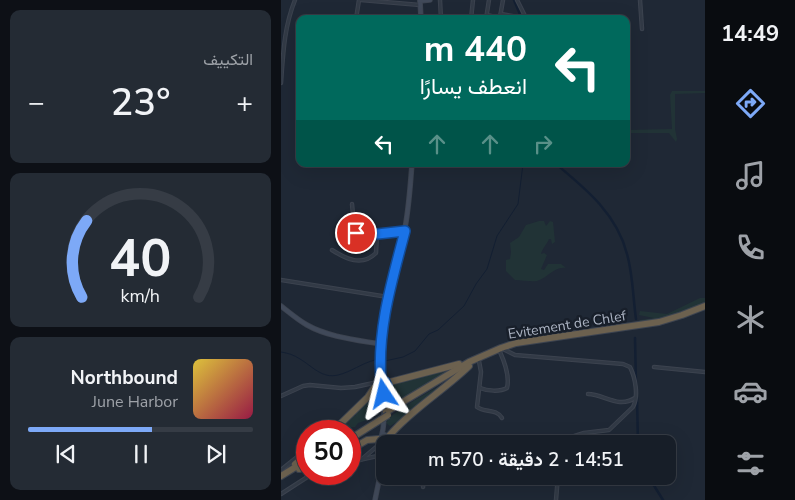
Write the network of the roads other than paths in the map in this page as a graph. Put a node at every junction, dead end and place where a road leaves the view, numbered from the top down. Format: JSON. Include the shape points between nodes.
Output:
{"nodes":[{"id":1,"x":295,"y":0,"type":"edge"},
{"id":2,"x":360,"y":0,"type":"edge"},
{"id":3,"x":431,"y":0,"type":"edge"},
{"id":4,"x":440,"y":0,"type":"edge"},
{"id":5,"x":473,"y":0,"type":"edge"},
{"id":6,"x":489,"y":0,"type":"edge"},
{"id":7,"x":503,"y":0,"type":"edge"},
{"id":8,"x":517,"y":0,"type":"edge"},
{"id":9,"x":640,"y":0,"type":"edge"},
{"id":10,"x":420,"y":2,"type":"edge"},
{"id":11,"x":356,"y":15,"type":"edge"},
{"id":12,"x":421,"y":15,"type":"edge"},
{"id":13,"x":441,"y":15,"type":"edge"},
{"id":14,"x":471,"y":15,"type":"edge"},
{"id":15,"x":486,"y":15,"type":"edge"},
{"id":16,"x":503,"y":15,"type":"edge"},
{"id":17,"x":524,"y":15,"type":"edge"},
{"id":18,"x":642,"y":29,"type":"dead end"},
{"id":19,"x":281,"y":83,"type":"edge"},
{"id":20,"x":412,"y":167,"type":"edge"},
{"id":21,"x":352,"y":204,"type":"dead end"},
{"id":22,"x":405,"y":231,"type":"junction"},
{"id":23,"x":377,"y":234,"type":"junction"},
{"id":24,"x":332,"y":250,"type":"dead end"},
{"id":25,"x":281,"y":280,"type":"edge"},
{"id":26,"x":388,"y":297,"type":"junction"},
{"id":27,"x":281,"y":306,"type":"edge"},
{"id":28,"x":705,"y":306,"type":"edge"},
{"id":29,"x":705,"y":310,"type":"edge"},
{"id":30,"x":380,"y":344,"type":"junction"},
{"id":31,"x":503,"y":351,"type":"junction"},
{"id":32,"x":478,"y":359,"type":"junction"},
{"id":33,"x":469,"y":366,"type":"junction"},
{"id":34,"x":654,"y":367,"type":"dead end"},
{"id":35,"x":705,"y":372,"type":"edge"},
{"id":36,"x":378,"y":386,"type":"junction"},
{"id":37,"x":479,"y":387,"type":"junction"},
{"id":38,"x":588,"y":394,"type":"dead end"},
{"id":39,"x":281,"y":396,"type":"edge"},
{"id":40,"x":635,"y":397,"type":"junction"},
{"id":41,"x":387,"y":414,"type":"junction"},
{"id":42,"x":502,"y":418,"type":"dead end"},
{"id":43,"x":340,"y":420,"type":"edge"},
{"id":44,"x":344,"y":420,"type":"edge"},
{"id":45,"x":381,"y":420,"type":"junction"},
{"id":46,"x":361,"y":429,"type":"edge"},
{"id":47,"x":361,"y":432,"type":"edge"},
{"id":48,"x":384,"y":435,"type":"edge"},
{"id":49,"x":390,"y":435,"type":"edge"},
{"id":50,"x":579,"y":435,"type":"edge"},
{"id":51,"x":376,"y":440,"type":"edge"},
{"id":52,"x":361,"y":444,"type":"edge"},
{"id":53,"x":376,"y":448,"type":"edge"},
{"id":54,"x":376,"y":459,"type":"edge"},
{"id":55,"x":296,"y":460,"type":"edge"},
{"id":56,"x":361,"y":460,"type":"joint"},
{"id":57,"x":296,"y":463,"type":"edge"},
{"id":58,"x":296,"y":466,"type":"edge"},
{"id":59,"x":296,"y":472,"type":"edge"},
{"id":60,"x":283,"y":473,"type":"edge"},
{"id":61,"x":281,"y":480,"type":"edge"},
{"id":62,"x":296,"y":484,"type":"edge"},
{"id":63,"x":378,"y":485,"type":"edge"},
{"id":64,"x":557,"y":485,"type":"edge"},
{"id":65,"x":281,"y":494,"type":"edge"},
{"id":66,"x":375,"y":500,"type":"edge"},
{"id":67,"x":556,"y":500,"type":"edge"}],
"edges":[{"from":1,"to":19,"type":"street","via":[[287,22]]},
{"from":2,"to":10,"type":"street"},
{"from":2,"to":11,"type":"street"},
{"from":3,"to":10,"type":"main road"},
{"from":4,"to":13,"type":"street"},
{"from":5,"to":14,"type":"street"},
{"from":6,"to":15,"type":"street"},
{"from":7,"to":16,"type":"street"},
{"from":8,"to":17,"type":"street"},
{"from":9,"to":18,"type":"street"},
{"from":10,"to":12,"type":"main road"},
{"from":20,"to":22,"type":"main road"},
{"from":21,"to":23,"type":"street","via":[[357,234]]},
{"from":22,"to":23,"type":"street"},
{"from":22,"to":26,"type":"main road"},
{"from":23,"to":24,"type":"street","via":[[376,253],[366,259],[353,260]]},
{"from":25,"to":26,"type":"street"},
{"from":26,"to":30,"type":"main road"},
{"from":27,"to":30,"type":"main road","via":[[316,330]]},
{"from":28,"to":32,"type":"highway","name":"Evitement de Chlef","via":[[659,322],[517,344]]},
{"from":29,"to":31,"type":"highway","name":"Evitement de Chlef","via":[[657,326]]},
{"from":30,"to":36,"type":"main road"},
{"from":31,"to":32,"type":"highway","name":"Evitement de Chlef"},
{"from":31,"to":37,"type":"street","via":[[507,388],[487,390]]},
{"from":31,"to":40,"type":"street","via":[[515,355],[627,364],[634,376]]},
{"from":32,"to":33,"type":"highway","name":"Evitement de Chlef"},
{"from":32,"to":36,"type":"highway"},
{"from":32,"to":37,"type":"street","via":[[481,372]]},
{"from":32,"to":41,"type":"highway","name":"Evitement de Chlef"},
{"from":33,"to":41,"type":"highway","name":"Evitement de Chlef"},
{"from":33,"to":49,"type":"highway"},
{"from":34,"to":35,"type":"street"},
{"from":36,"to":39,"type":"street","via":[[341,388],[310,385]]},
{"from":36,"to":43,"type":"street"},
{"from":36,"to":44,"type":"highway"},
{"from":36,"to":45,"type":"main road","via":[[383,400]]},
{"from":37,"to":42,"type":"street","via":[[477,408],[498,413]]},
{"from":38,"to":40,"type":"street","via":[[617,402],[630,401]]},
{"from":40,"to":50,"type":"street","via":[[633,407],[609,430]]},
{"from":41,"to":45,"type":"highway","bridge":true},
{"from":45,"to":46,"type":"highway"},
{"from":45,"to":47,"type":"highway"},
{"from":45,"to":48,"type":"main road"},
{"from":51,"to":52,"type":"highway"},
{"from":53,"to":56,"type":"street"},
{"from":54,"to":56,"type":"street"},
{"from":55,"to":60,"type":"street"},
{"from":57,"to":60,"type":"highway"},
{"from":58,"to":60,"type":"highway"},
{"from":59,"to":61,"type":"highway"},
{"from":62,"to":65,"type":"street"},
{"from":63,"to":66,"type":"main road"},
{"from":64,"to":67,"type":"street"}]}
